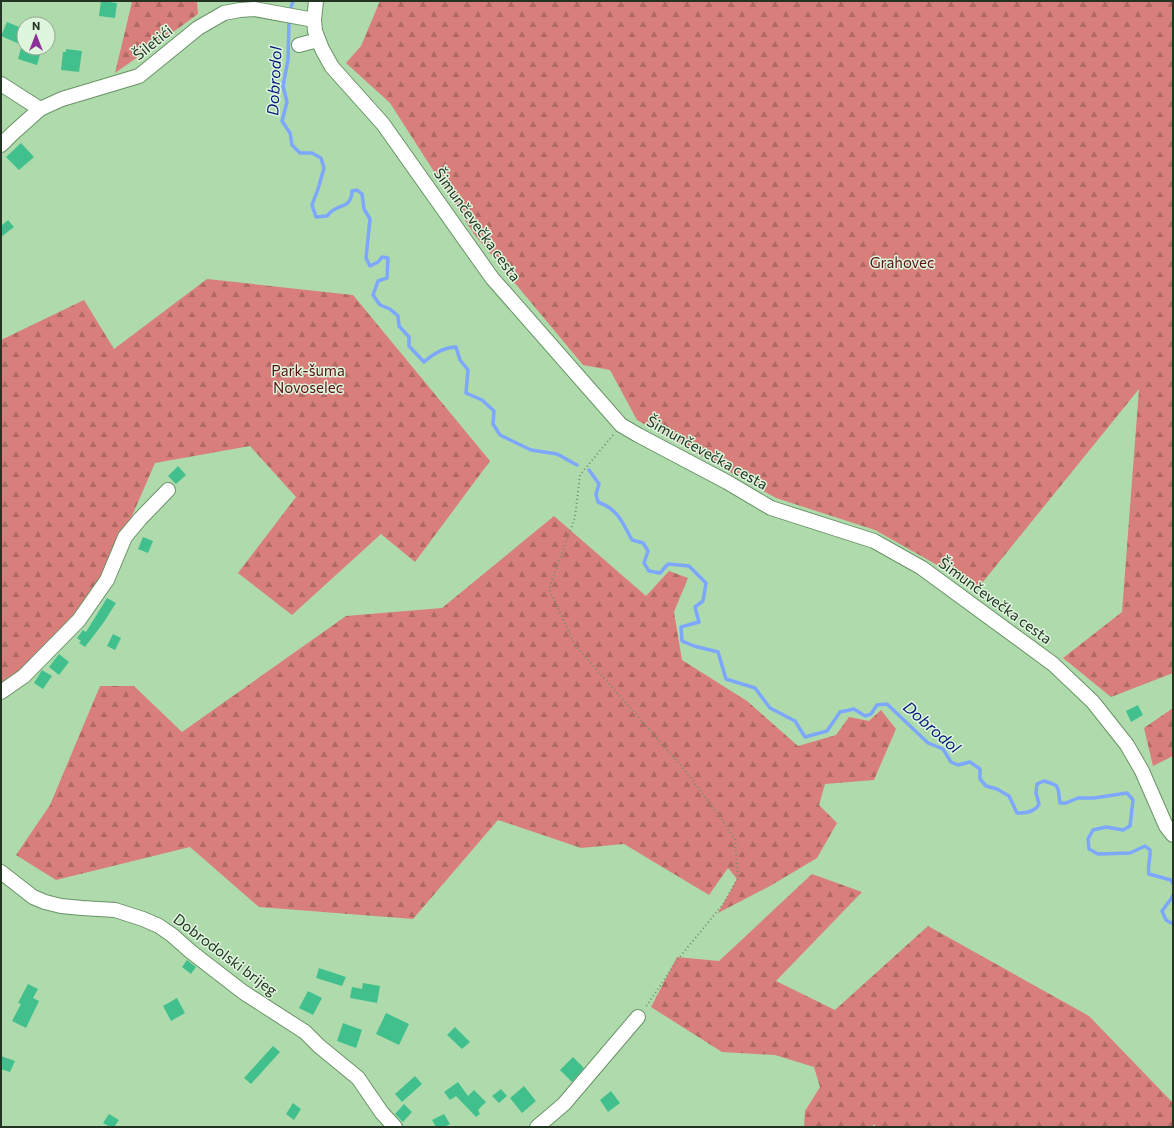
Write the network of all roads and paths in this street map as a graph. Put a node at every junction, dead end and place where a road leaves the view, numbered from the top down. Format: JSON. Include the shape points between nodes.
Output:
{"nodes":[{"id":1,"x":316,"y":1,"type":"edge"},
{"id":2,"x":314,"y":20,"type":"junction"},
{"id":3,"x":318,"y":40,"type":"junction"},
{"id":4,"x":299,"y":45,"type":"dead end"},
{"id":5,"x":1,"y":84,"type":"edge"},
{"id":6,"x":40,"y":109,"type":"junction"},
{"id":7,"x":1,"y":145,"type":"edge"},
{"id":8,"x":621,"y":425,"type":"junction"},
{"id":9,"x":168,"y":490,"type":"dead end"},
{"id":10,"x":1,"y":692,"type":"edge"},
{"id":11,"x":1173,"y":835,"type":"edge"},
{"id":12,"x":1,"y":872,"type":"edge"},
{"id":13,"x":638,"y":1017,"type":"joint"},
{"id":14,"x":395,"y":1127,"type":"edge"},
{"id":15,"x":537,"y":1127,"type":"edge"}],
"edges":[{"from":1,"to":2,"type":"street","name":"Šimunčevečka cesta"},
{"from":2,"to":3,"type":"street","name":"Šimunčevečka cesta"},
{"from":2,"to":6,"type":"street","name":"Šiletići","via":[[254,10],[224,13],[198,28],[139,76],[62,98]]},
{"from":3,"to":4,"type":"street"},
{"from":3,"to":8,"type":"street","name":"Šimunčevečka cesta","via":[[332,67],[383,124],[492,278]]},
{"from":5,"to":6,"type":"street"},
{"from":6,"to":7,"type":"street","name":"Šiletići"},
{"from":8,"to":11,"type":"street","name":"Šimunčevečka cesta","via":[[771,508],[874,541],[922,568],[1053,664],[1093,702],[1127,744],[1166,826]]},
{"from":8,"to":13,"type":"path","via":[[580,475],[576,517],[549,589],[575,644],[683,768],[736,840],[738,878],[724,903],[679,958]]},
{"from":9,"to":10,"type":"street","via":[[125,537],[107,580],[79,620],[24,676]]},
{"from":12,"to":14,"type":"street","name":"Dobrodolski brijeg","via":[[33,897],[45,902],[68,907],[115,910],[159,926],[243,992],[305,1032],[358,1078]]},
{"from":13,"to":15,"type":"street","via":[[564,1104]]}]}
